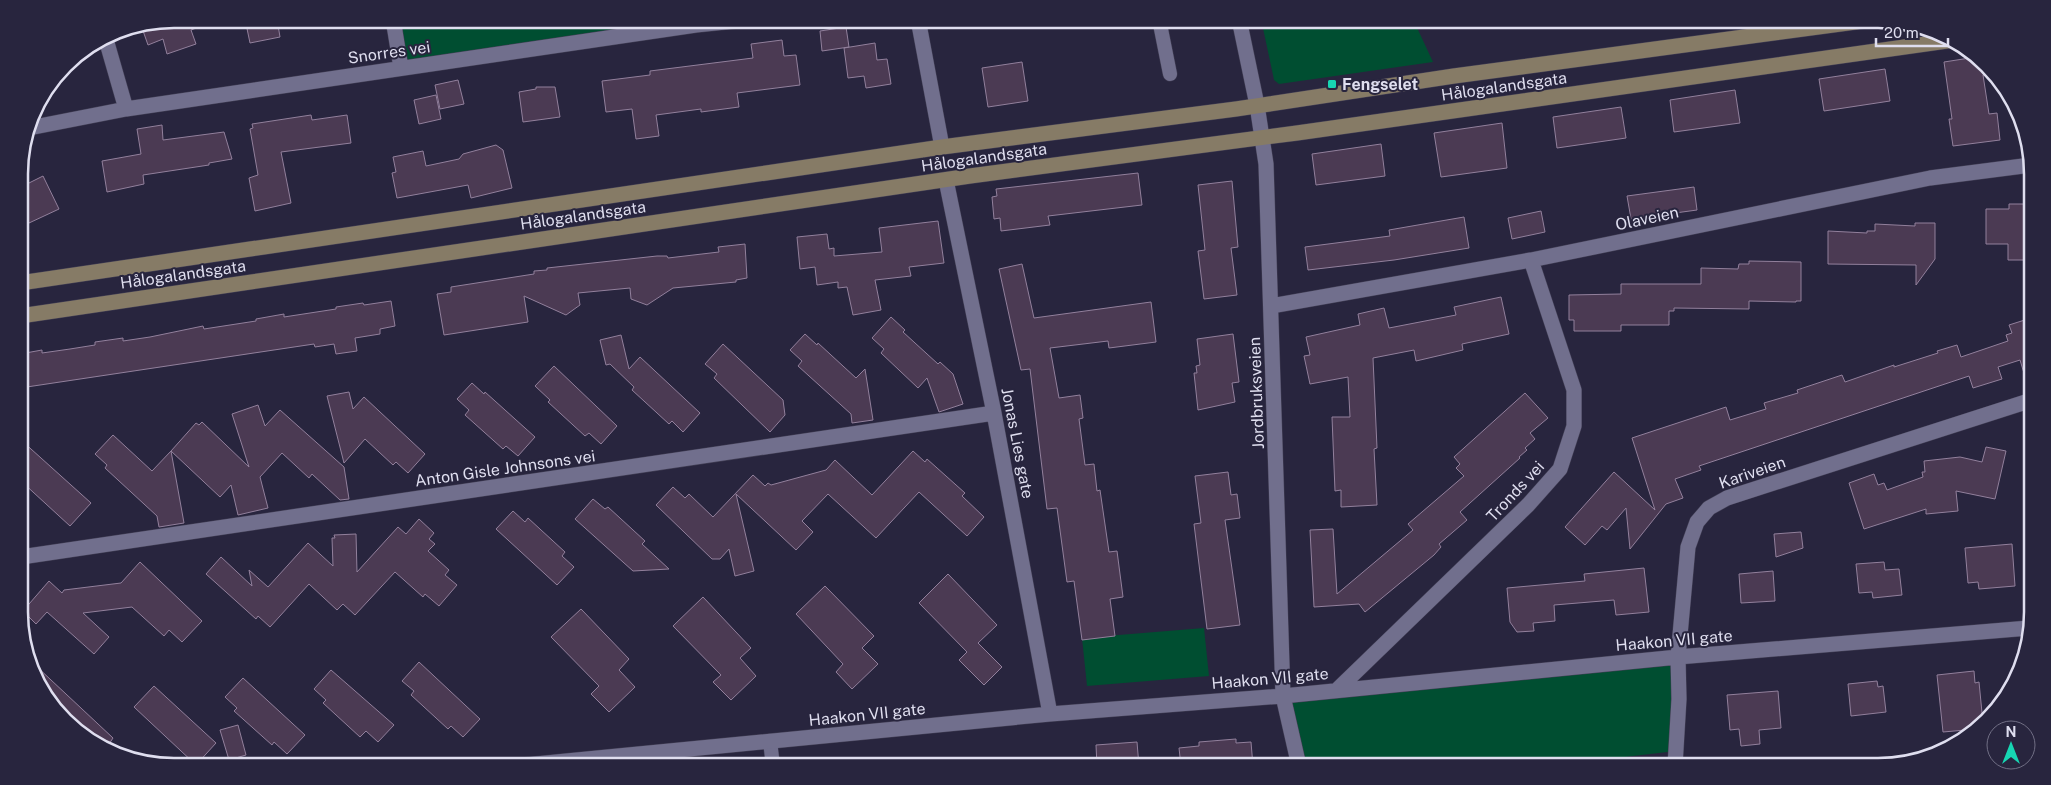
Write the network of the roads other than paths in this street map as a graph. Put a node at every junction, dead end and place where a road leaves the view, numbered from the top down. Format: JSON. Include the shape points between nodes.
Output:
{"nodes":[{"id":1,"x":394,"y":28,"type":"edge"},
{"id":2,"x":658,"y":28,"type":"edge"},
{"id":3,"x":920,"y":28,"type":"edge"},
{"id":4,"x":1161,"y":28,"type":"edge"},
{"id":5,"x":1241,"y":28,"type":"edge"},
{"id":6,"x":1811,"y":28,"type":"edge"},
{"id":7,"x":1940,"y":42,"type":"edge"},
{"id":8,"x":107,"y":44,"type":"edge"},
{"id":9,"x":401,"y":68,"type":"junction"},
{"id":10,"x":1170,"y":74,"type":"dead end"},
{"id":11,"x":1257,"y":105,"type":"junction"},
{"id":12,"x":126,"y":109,"type":"junction"},
{"id":13,"x":36,"y":127,"type":"edge"},
{"id":14,"x":1262,"y":138,"type":"junction"},
{"id":15,"x":942,"y":147,"type":"junction"},
{"id":16,"x":2023,"y":166,"type":"edge"},
{"id":17,"x":946,"y":180,"type":"junction"},
{"id":18,"x":1531,"y":260,"type":"junction"},
{"id":19,"x":28,"y":282,"type":"edge"},
{"id":20,"x":1271,"y":306,"type":"junction"},
{"id":21,"x":28,"y":315,"type":"edge"},
{"id":22,"x":2024,"y":403,"type":"edge"},
{"id":23,"x":994,"y":413,"type":"junction"},
{"id":24,"x":28,"y":556,"type":"edge"},
{"id":25,"x":2022,"y":629,"type":"edge"},
{"id":26,"x":1678,"y":657,"type":"junction"},
{"id":27,"x":1338,"y":689,"type":"junction"},
{"id":28,"x":1283,"y":696,"type":"junction"},
{"id":29,"x":1050,"y":714,"type":"junction"},
{"id":30,"x":770,"y":741,"type":"junction"},
{"id":31,"x":1297,"y":757,"type":"edge"},
{"id":32,"x":1676,"y":757,"type":"edge"},
{"id":33,"x":599,"y":758,"type":"edge"},
{"id":34,"x":771,"y":758,"type":"edge"}],
"edges":[{"from":1,"to":9,"type":"street"},
{"from":2,"to":9,"type":"street","name":"Snorres vei"},
{"from":3,"to":15,"type":"street"},
{"from":4,"to":10,"type":"lane"},
{"from":5,"to":11,"type":"street","name":"Jordbruksveien"},
{"from":6,"to":11,"type":"street","name":"Hålogalandsgata"},
{"from":7,"to":14,"type":"street","name":"Hålogalandsgata"},
{"from":8,"to":12,"type":"street"},
{"from":9,"to":12,"type":"street","name":"Snorres vei"},
{"from":11,"to":14,"type":"street","name":"Jordbruksveien"},
{"from":11,"to":15,"type":"street","name":"Hålogalandsgata"},
{"from":12,"to":13,"type":"street","name":"Snorres vei"},
{"from":14,"to":17,"type":"street","name":"Hålogalandsgata"},
{"from":14,"to":20,"type":"street","name":"Jordbruksveien","via":[[1266,164]]},
{"from":15,"to":19,"type":"street","name":"Hålogalandsgata"},
{"from":16,"to":18,"type":"street","name":"Olaveien","via":[[1930,178]]},
{"from":17,"to":21,"type":"street","name":"Hålogalandsgata"},
{"from":17,"to":23,"type":"street","name":"Jonas Lies gate"},
{"from":18,"to":20,"type":"street","name":"Olaveien"},
{"from":18,"to":27,"type":"street","name":"Tronds vei","via":[[1574,390],[1574,426],[1560,469],[1528,505]]},
{"from":20,"to":28,"type":"street","name":"Jordbruksveien"},
{"from":22,"to":26,"type":"street","name":"Kariveien","via":[[1727,498],[1709,508],[1697,522],[1688,547]]},
{"from":23,"to":24,"type":"street","name":"Anton Gisle Johnsons vei"},
{"from":23,"to":29,"type":"street","name":"Jonas Lies gate"},
{"from":25,"to":26,"type":"street","name":"Haakon VII gate"},
{"from":26,"to":27,"type":"street","name":"Haakon VII gate"},
{"from":26,"to":32,"type":"street","name":"Kariveien"},
{"from":27,"to":28,"type":"street","name":"Haakon VII gate"},
{"from":28,"to":29,"type":"street","name":"Haakon VII gate"},
{"from":28,"to":31,"type":"street","name":"Jordbruksveien"},
{"from":29,"to":30,"type":"street","name":"Haakon VII gate"},
{"from":30,"to":33,"type":"street","name":"Haakon VII gate"},
{"from":30,"to":34,"type":"lane"}]}
